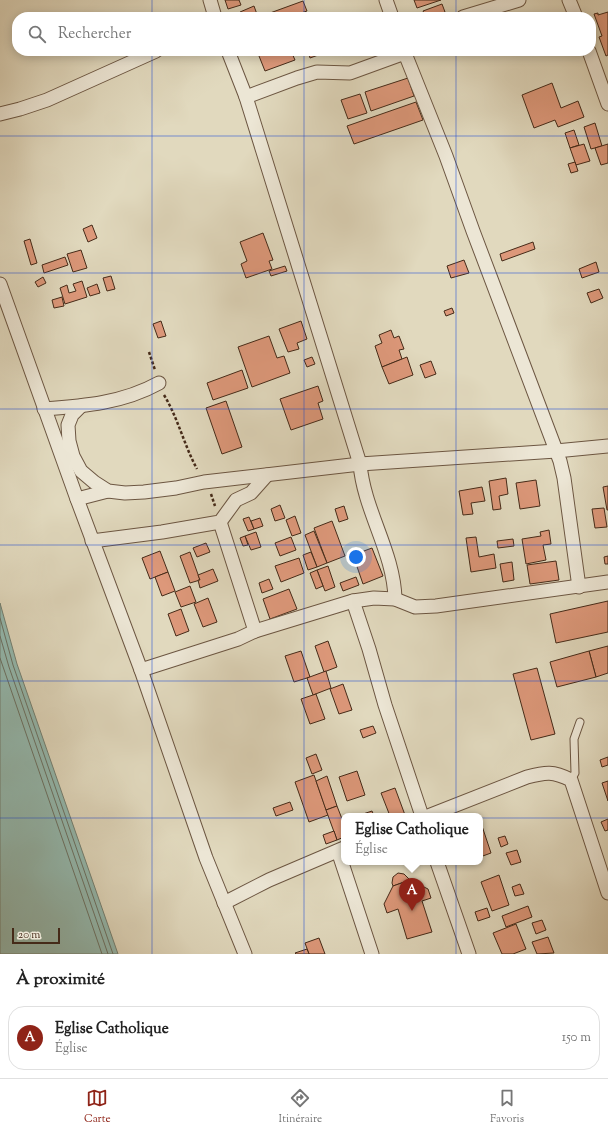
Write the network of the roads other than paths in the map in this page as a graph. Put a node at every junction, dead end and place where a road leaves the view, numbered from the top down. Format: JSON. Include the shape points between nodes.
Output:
{"nodes":[{"id":1,"x":210,"y":0,"type":"edge"},
{"id":2,"x":386,"y":0,"type":"edge"},
{"id":3,"x":519,"y":0,"type":"edge"},
{"id":4,"x":569,"y":0,"type":"edge"},
{"id":5,"x":214,"y":12,"type":"edge"},
{"id":6,"x":390,"y":12,"type":"edge"},
{"id":7,"x":479,"y":12,"type":"edge"},
{"id":8,"x":574,"y":12,"type":"edge"},
{"id":9,"x":145,"y":56,"type":"edge"},
{"id":10,"x":230,"y":56,"type":"edge"},
{"id":11,"x":395,"y":56,"type":"edge"},
{"id":12,"x":407,"y":56,"type":"edge"},
{"id":13,"x":591,"y":56,"type":"edge"},
{"id":14,"x":246,"y":97,"type":"junction"},
{"id":15,"x":608,"y":104,"type":"edge"},
{"id":16,"x":0,"y":114,"type":"edge"},
{"id":17,"x":0,"y":284,"type":"edge"},
{"id":18,"x":159,"y":383,"type":"road end"},
{"id":19,"x":81,"y":406,"type":"junction"},
{"id":20,"x":44,"y":410,"type":"junction"},
{"id":21,"x":608,"y":446,"type":"edge"},
{"id":22,"x":556,"y":451,"type":"junction"},
{"id":23,"x":360,"y":464,"type":"junction"},
{"id":24,"x":267,"y":475,"type":"junction"},
{"id":25,"x":108,"y":491,"type":"junction"},
{"id":26,"x":77,"y":499,"type":"junction"},
{"id":27,"x":220,"y":522,"type":"junction"},
{"id":28,"x":92,"y":541,"type":"junction"},
{"id":29,"x":608,"y":582,"type":"edge"},
{"id":30,"x":579,"y":587,"type":"junction"},
{"id":31,"x":395,"y":599,"type":"junction"},
{"id":32,"x":353,"y":601,"type":"junction"},
{"id":33,"x":255,"y":631,"type":"junction"},
{"id":34,"x":141,"y":670,"type":"junction"},
{"id":35,"x":580,"y":722,"type":"dead end"},
{"id":36,"x":571,"y":780,"type":"junction"},
{"id":37,"x":421,"y":813,"type":"edge"},
{"id":38,"x":436,"y":813,"type":"edge"},
{"id":39,"x":341,"y":849,"type":"edge"},
{"id":40,"x":346,"y":865,"type":"edge"},
{"id":41,"x":438,"y":865,"type":"edge"},
{"id":42,"x":608,"y":893,"type":"edge"},
{"id":43,"x":224,"y":902,"type":"junction"},
{"id":44,"x":245,"y":954,"type":"edge"},
{"id":45,"x":372,"y":954,"type":"edge"},
{"id":46,"x":470,"y":954,"type":"edge"}],
"edges":[{"from":1,"to":5,"type":"street"},
{"from":2,"to":6,"type":"street"},
{"from":3,"to":7,"type":"street"},
{"from":4,"to":8,"type":"street"},
{"from":9,"to":16,"type":"street","via":[[46,100]]},
{"from":10,"to":14,"type":"street"},
{"from":11,"to":14,"type":"street","via":[[350,73],[317,72]]},
{"from":12,"to":22,"type":"street"},
{"from":13,"to":15,"type":"street"},
{"from":14,"to":23,"type":"street"},
{"from":17,"to":20,"type":"street"},
{"from":18,"to":19,"type":"street","via":[[134,395]]},
{"from":19,"to":20,"type":"street"},
{"from":19,"to":25,"type":"street","via":[[72,415],[68,425],[72,456],[81,471]]},
{"from":20,"to":26,"type":"street"},
{"from":21,"to":22,"type":"street"},
{"from":22,"to":23,"type":"street"},
{"from":22,"to":30,"type":"street","via":[[564,478]]},
{"from":23,"to":24,"type":"street"},
{"from":23,"to":31,"type":"street","via":[[366,498],[391,568]]},
{"from":24,"to":25,"type":"street","via":[[144,492]]},
{"from":24,"to":27,"type":"street","via":[[251,493],[236,500]]},
{"from":25,"to":26,"type":"street"},
{"from":26,"to":28,"type":"street"},
{"from":27,"to":28,"type":"street","via":[[126,538]]},
{"from":27,"to":33,"type":"street"},
{"from":28,"to":34,"type":"street"},
{"from":29,"to":30,"type":"street"},
{"from":30,"to":31,"type":"street","via":[[436,606],[415,607]]},
{"from":31,"to":32,"type":"street"},
{"from":32,"to":33,"type":"street"},
{"from":32,"to":37,"type":"street"},
{"from":33,"to":34,"type":"street","via":[[238,639]]},
{"from":34,"to":43,"type":"street"},
{"from":35,"to":36,"type":"lane","via":[[574,739],[575,773]]},
{"from":36,"to":38,"type":"street","via":[[544,772]]},
{"from":36,"to":42,"type":"street"},
{"from":39,"to":43,"type":"street"},
{"from":40,"to":45,"type":"street"},
{"from":41,"to":46,"type":"street"},
{"from":43,"to":44,"type":"street"}]}
